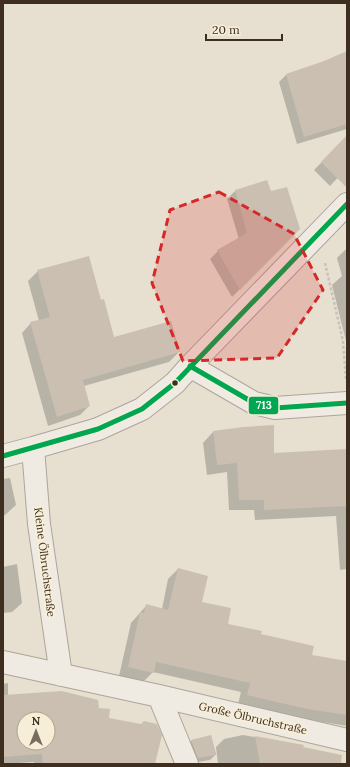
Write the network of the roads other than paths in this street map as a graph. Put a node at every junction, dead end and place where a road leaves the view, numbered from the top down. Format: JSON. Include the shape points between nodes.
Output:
{"nodes":[{"id":1,"x":347,"y":204,"type":"edge"},
{"id":2,"x":190,"y":366,"type":"junction"},
{"id":3,"x":346,"y":404,"type":"edge"},
{"id":4,"x":33,"y":448,"type":"junction"},
{"id":5,"x":3,"y":456,"type":"edge"},
{"id":6,"x":3,"y":662,"type":"edge"},
{"id":7,"x":61,"y":675,"type":"junction"},
{"id":8,"x":159,"y":696,"type":"junction"},
{"id":9,"x":347,"y":740,"type":"edge"},
{"id":10,"x":187,"y":764,"type":"edge"}],
"edges":[{"from":1,"to":2,"type":"street"},
{"from":2,"to":3,"type":"street","via":[[254,403],[276,408]]},
{"from":2,"to":4,"type":"street","via":[[175,384],[142,409],[98,429]]},
{"from":4,"to":5,"type":"street"},
{"from":4,"to":7,"type":"street","name":"Kleine Ölbruchstraße","via":[[39,524]]},
{"from":6,"to":7,"type":"street","name":"Große Ölbruchstraße"},
{"from":7,"to":8,"type":"street","name":"Große Ölbruchstraße"},
{"from":8,"to":9,"type":"street","name":"Große Ölbruchstraße"},
{"from":8,"to":10,"type":"street"}]}
